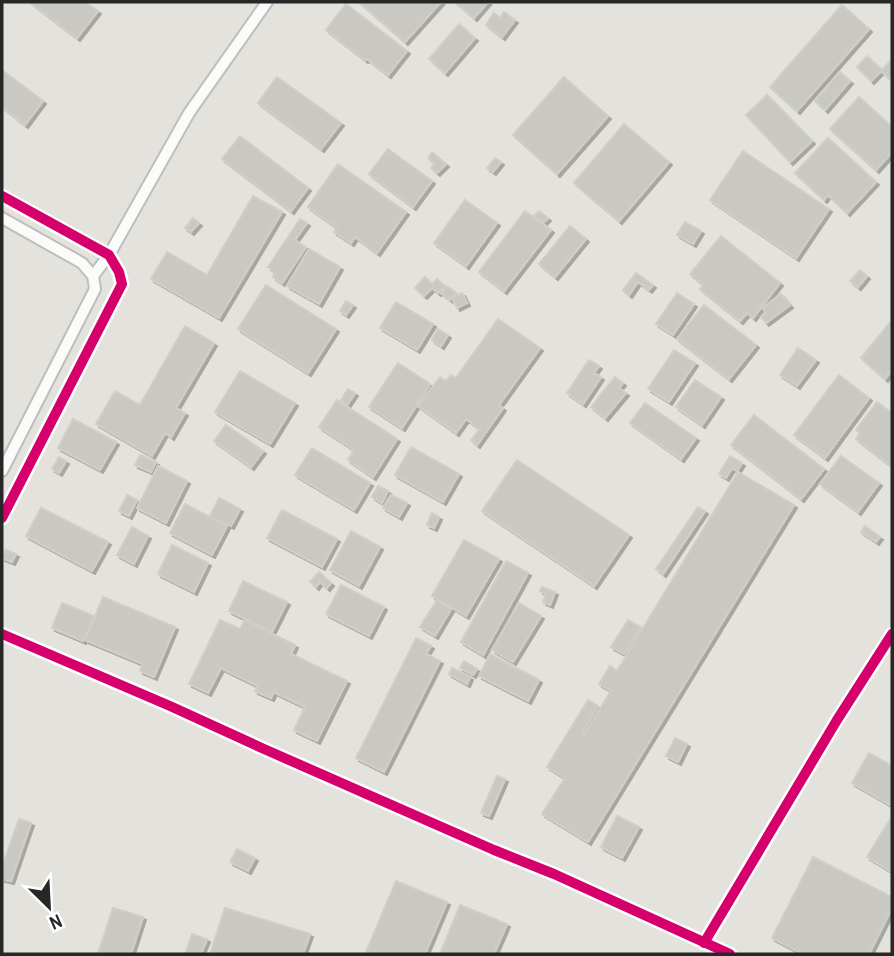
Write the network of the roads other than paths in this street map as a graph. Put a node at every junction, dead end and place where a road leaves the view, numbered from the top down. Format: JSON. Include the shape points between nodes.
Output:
{"nodes":[{"id":1,"x":267,"y":2,"type":"edge"},
{"id":2,"x":2,"y":196,"type":"edge"},
{"id":3,"x":2,"y":218,"type":"edge"},
{"id":4,"x":109,"y":255,"type":"junction"},
{"id":5,"x":93,"y":276,"type":"junction"},
{"id":6,"x":64,"y":348,"type":"junction"},
{"id":7,"x":84,"y":358,"type":"junction"},
{"id":8,"x":2,"y":471,"type":"edge"},
{"id":9,"x":2,"y":518,"type":"edge"},
{"id":10,"x":2,"y":634,"type":"edge"},
{"id":11,"x":892,"y":634,"type":"edge"},
{"id":12,"x":704,"y":943,"type":"junction"},
{"id":13,"x":730,"y":954,"type":"edge"}],
"edges":[{"from":1,"to":4,"type":"street","via":[[189,113]]},
{"from":2,"to":4,"type":"street"},
{"from":3,"to":5,"type":"street","via":[[82,263]]},
{"from":4,"to":5,"type":"street"},
{"from":4,"to":7,"type":"street","via":[[121,284]]},
{"from":5,"to":6,"type":"street","via":[[95,289]]},
{"from":6,"to":7,"type":"street"},
{"from":6,"to":8,"type":"street"},
{"from":7,"to":9,"type":"street"},
{"from":10,"to":12,"type":"street"},
{"from":11,"to":12,"type":"street"},
{"from":12,"to":13,"type":"street"}]}
